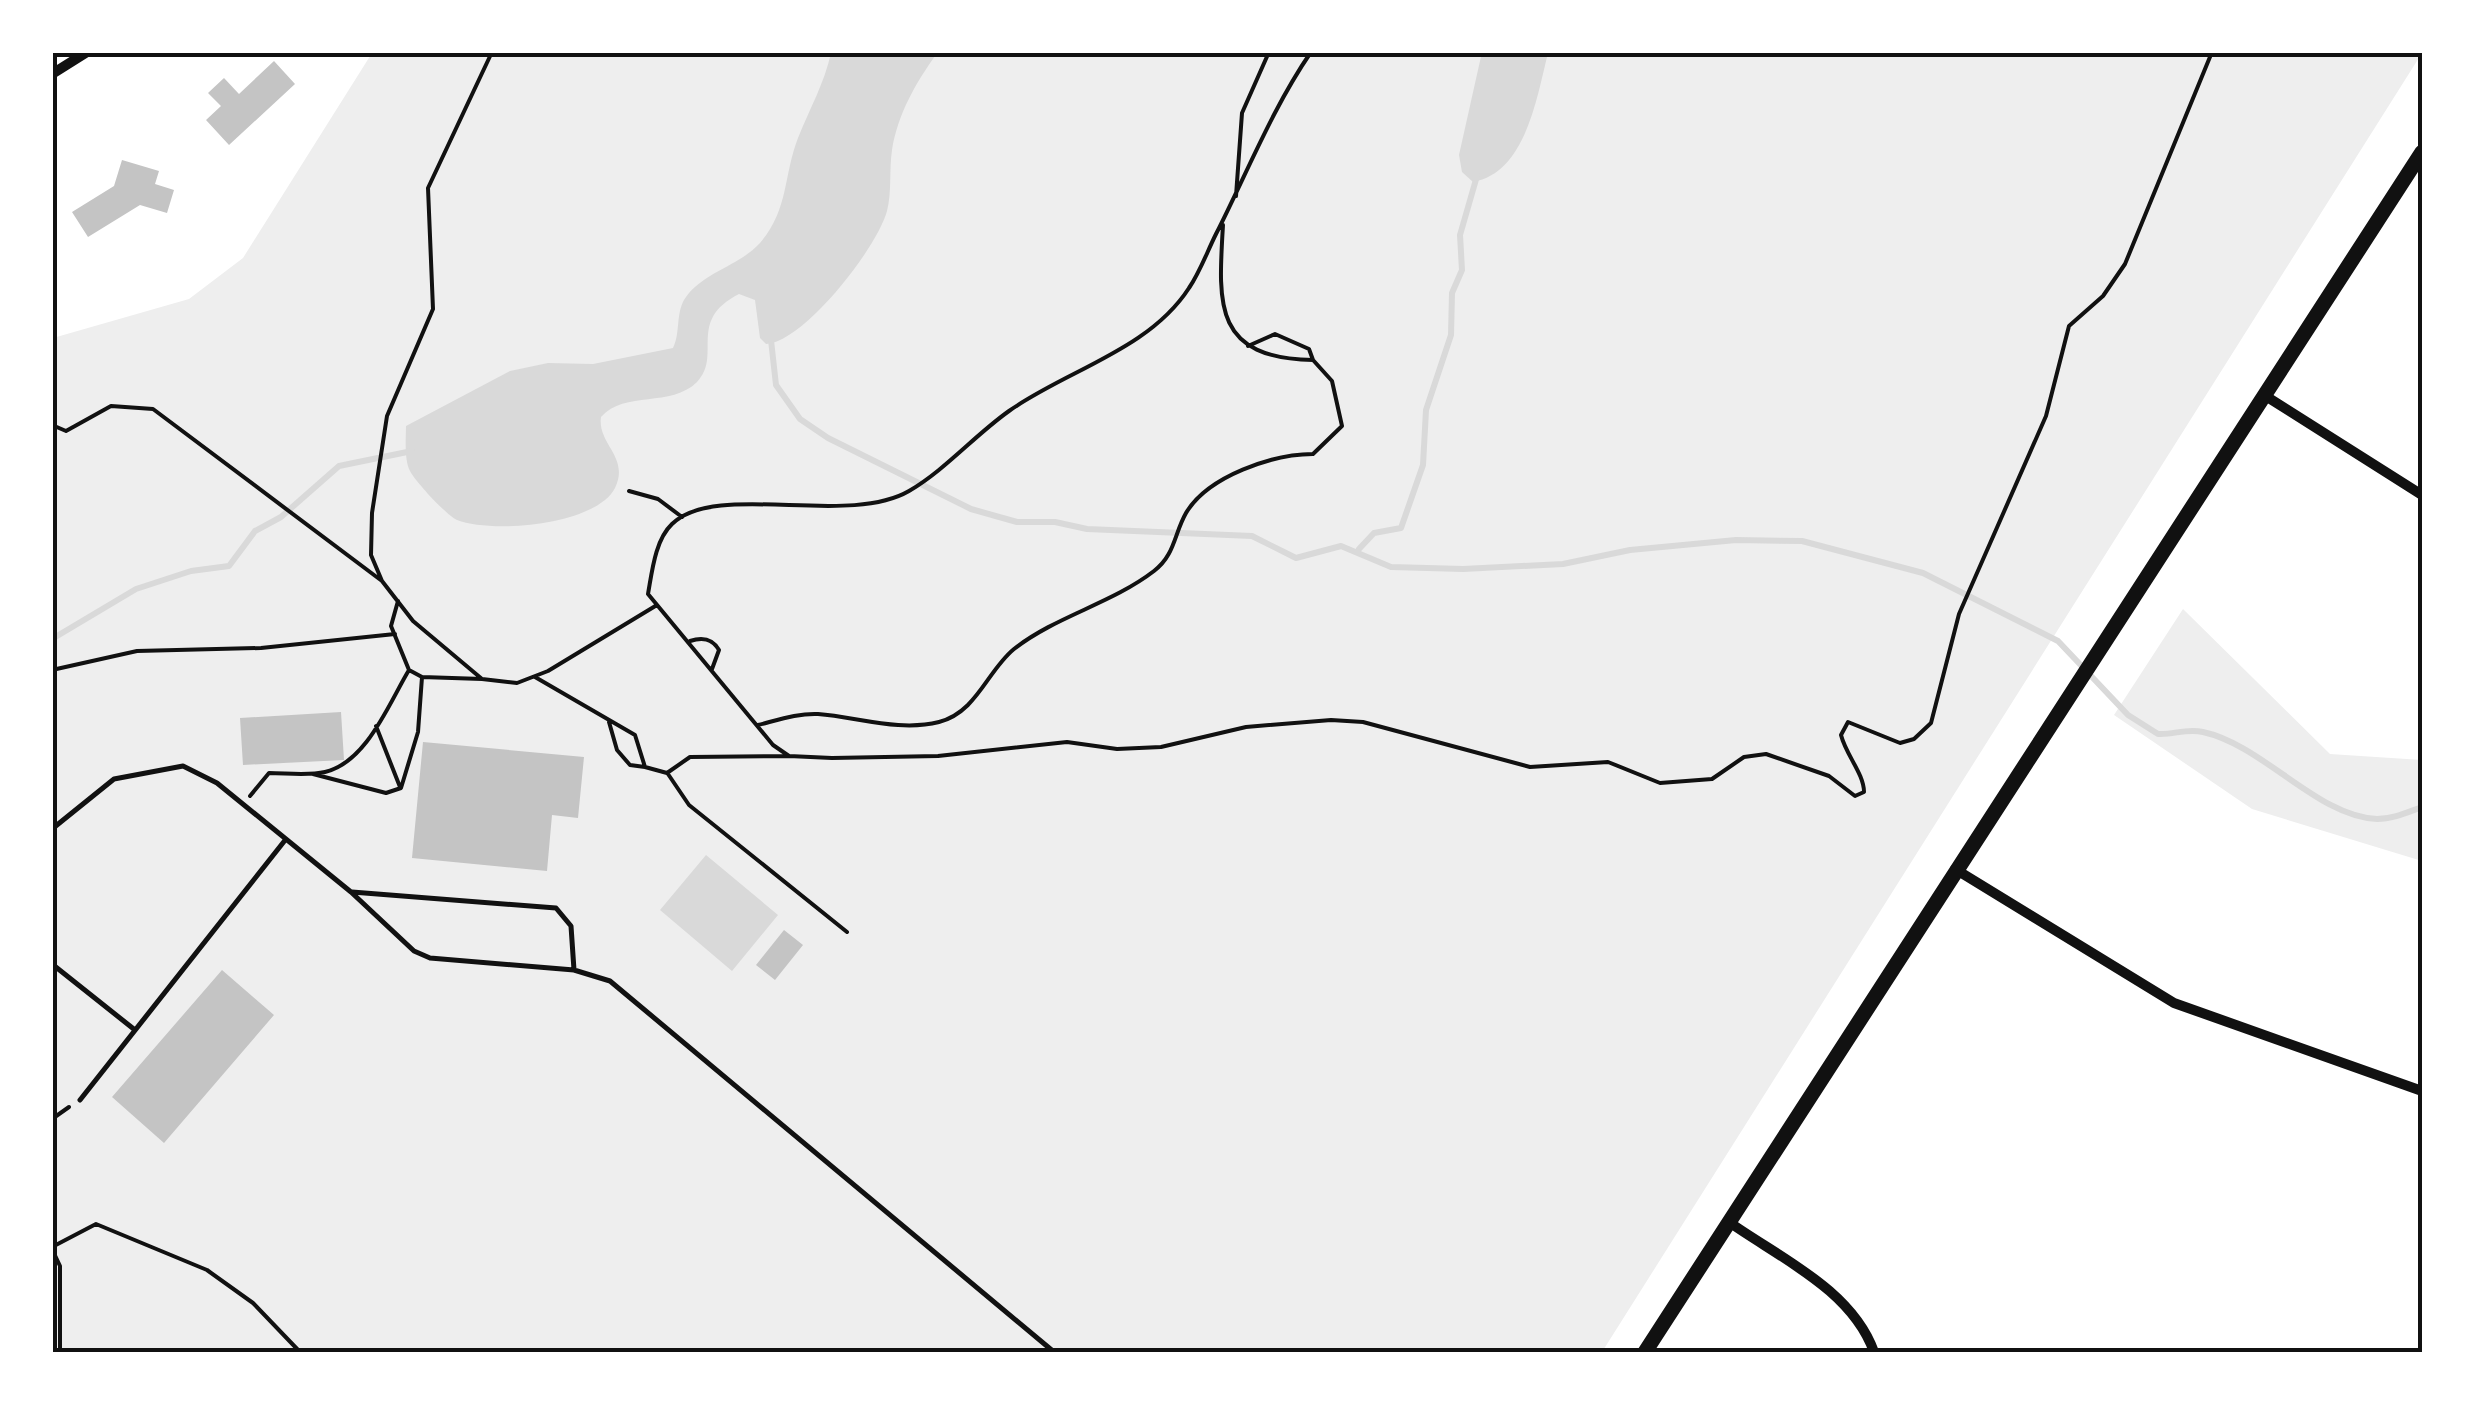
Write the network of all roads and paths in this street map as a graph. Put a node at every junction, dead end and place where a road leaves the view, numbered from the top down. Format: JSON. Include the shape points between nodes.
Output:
{"nodes":[{"id":1,"x":86,"y":52,"type":"edge"},
{"id":2,"x":492,"y":52,"type":"edge"},
{"id":3,"x":1269,"y":52,"type":"edge"},
{"id":4,"x":1311,"y":52,"type":"edge"},
{"id":5,"x":2212,"y":52,"type":"edge"},
{"id":6,"x":52,"y":74,"type":"edge"},
{"id":7,"x":2422,"y":152,"type":"edge"},
{"id":8,"x":1236,"y":198,"type":"junction"},
{"id":9,"x":1224,"y":220,"type":"junction"},
{"id":10,"x":1248,"y":346,"type":"junction"},
{"id":11,"x":1313,"y":360,"type":"junction"},
{"id":12,"x":2264,"y":395,"type":"junction"},
{"id":13,"x":52,"y":424,"type":"edge"},
{"id":14,"x":629,"y":492,"type":"dead end"},
{"id":15,"x":2422,"y":495,"type":"edge"},
{"id":16,"x":682,"y":517,"type":"junction"},
{"id":17,"x":382,"y":581,"type":"junction"},
{"id":18,"x":398,"y":601,"type":"junction"},
{"id":19,"x":657,"y":606,"type":"junction"},
{"id":20,"x":395,"y":634,"type":"junction"},
{"id":21,"x":688,"y":642,"type":"junction"},
{"id":22,"x":712,"y":669,"type":"junction"},
{"id":23,"x":52,"y":670,"type":"edge"},
{"id":24,"x":409,"y":670,"type":"junction"},
{"id":25,"x":534,"y":676,"type":"junction"},
{"id":26,"x":422,"y":677,"type":"junction"},
{"id":27,"x":482,"y":679,"type":"junction"},
{"id":28,"x":609,"y":722,"type":"junction"},
{"id":29,"x":758,"y":725,"type":"junction"},
{"id":30,"x":376,"y":726,"type":"junction"},
{"id":31,"x":790,"y":756,"type":"junction"},
{"id":32,"x":646,"y":767,"type":"junction"},
{"id":33,"x":308,"y":772,"type":"junction"},
{"id":34,"x":668,"y":773,"type":"junction"},
{"id":35,"x":401,"y":788,"type":"junction"},
{"id":36,"x":243,"y":804,"type":"junction"},
{"id":37,"x":52,"y":830,"type":"edge"},
{"id":38,"x":286,"y":838,"type":"junction"},
{"id":39,"x":1955,"y":869,"type":"junction"},
{"id":40,"x":351,"y":892,"type":"junction"},
{"id":41,"x":846,"y":932,"type":"dead end"},
{"id":42,"x":52,"y":964,"type":"edge"},
{"id":43,"x":574,"y":970,"type":"junction"},
{"id":44,"x":135,"y":1030,"type":"junction"},
{"id":45,"x":2422,"y":1090,"type":"edge"},
{"id":46,"x":80,"y":1100,"type":"joint"},
{"id":47,"x":52,"y":1119,"type":"edge"},
{"id":48,"x":1729,"y":1222,"type":"junction"},
{"id":49,"x":52,"y":1248,"type":"edge"},
{"id":50,"x":60,"y":1352,"type":"edge"},
{"id":51,"x":300,"y":1352,"type":"edge"},
{"id":52,"x":1054,"y":1352,"type":"edge"},
{"id":53,"x":1645,"y":1352,"type":"edge"},
{"id":54,"x":1874,"y":1352,"type":"edge"}],
"edges":[{"from":1,"to":6,"type":"street"},
{"from":2,"to":17,"type":"path","via":[[428,188],[433,308],[387,416],[372,513],[371,555]]},
{"from":3,"to":8,"type":"path","via":[[1242,112]]},
{"from":4,"to":8,"type":"path"},
{"from":5,"to":31,"type":"path","via":[[2125,264],[2103,296],[2069,326],[2046,416],[1959,614],[1931,723],[1900,743],[1848,722],[1841,736],[1864,792],[1855,796],[1828,776],[1766,754],[1744,757],[1712,780],[1660,784],[1608,762],[1530,767],[1363,722],[1331,720],[1246,727],[1161,747],[1068,742],[938,756]]},
{"from":7,"to":12,"type":"main road"},
{"from":8,"to":9,"type":"path"},
{"from":9,"to":10,"type":"path","via":[[1219,291],[1227,324]]},
{"from":9,"to":16,"type":"path","via":[[1167,318],[1009,411],[910,491],[842,508],[713,508]]},
{"from":10,"to":11,"type":"path","via":[[1284,360]]},
{"from":10,"to":11,"type":"path","via":[[1275,334],[1310,349]]},
{"from":11,"to":29,"type":"path","via":[[1332,380],[1342,426],[1313,454],[1287,454],[1205,492],[1186,513],[1176,546],[1158,569],[1014,650],[980,695],[943,721],[911,726],[816,714]]},
{"from":12,"to":15,"type":"street"},
{"from":12,"to":39,"type":"main road"},
{"from":13,"to":17,"type":"path","via":[[66,431],[111,406],[153,409]]},
{"from":14,"to":16,"type":"path","via":[[658,498]]},
{"from":16,"to":19,"type":"path","via":[[656,554],[648,594]]},
{"from":17,"to":18,"type":"path"},
{"from":18,"to":20,"type":"path"},
{"from":18,"to":27,"type":"path"},
{"from":19,"to":21,"type":"path"},
{"from":19,"to":25,"type":"path"},
{"from":20,"to":23,"type":"path","via":[[261,648],[137,651]]},
{"from":20,"to":24,"type":"path"},
{"from":21,"to":22,"type":"path"},
{"from":21,"to":22,"type":"path","via":[[716,644]]},
{"from":22,"to":29,"type":"path"},
{"from":24,"to":26,"type":"path"},
{"from":24,"to":30,"type":"path"},
{"from":25,"to":27,"type":"path","via":[[517,683]]},
{"from":25,"to":28,"type":"path"},
{"from":26,"to":27,"type":"path"},
{"from":26,"to":35,"type":"path","via":[[418,732]]},
{"from":28,"to":32,"type":"path","via":[[636,735]]},
{"from":28,"to":32,"type":"path","via":[[630,765]]},
{"from":29,"to":31,"type":"path"},
{"from":30,"to":33,"type":"path","via":[[352,758],[326,772]]},
{"from":30,"to":35,"type":"path"},
{"from":31,"to":34,"type":"path","via":[[690,757]]},
{"from":32,"to":34,"type":"path"},
{"from":33,"to":35,"type":"path","via":[[386,793]]},
{"from":33,"to":36,"type":"path","via":[[269,773]]},
{"from":34,"to":41,"type":"path","via":[[689,806]]},
{"from":36,"to":37,"type":"lane","via":[[218,782],[183,766],[114,779]]},
{"from":36,"to":38,"type":"lane"},
{"from":38,"to":40,"type":"lane"},
{"from":38,"to":44,"type":"lane"},
{"from":39,"to":45,"type":"street","via":[[2174,1003]]},
{"from":39,"to":48,"type":"main road"},
{"from":40,"to":43,"type":"lane","via":[[430,958]]},
{"from":40,"to":43,"type":"lane","via":[[556,908],[571,926]]},
{"from":42,"to":44,"type":"lane"},
{"from":43,"to":52,"type":"lane","via":[[610,982]]},
{"from":44,"to":46,"type":"lane"},
{"from":46,"to":47,"type":"path"},
{"from":48,"to":53,"type":"main road"},
{"from":48,"to":54,"type":"street","via":[[1830,1292],[1852,1312]]},
{"from":49,"to":50,"type":"path","via":[[60,1266]]},
{"from":49,"to":51,"type":"path","via":[[96,1224],[207,1270],[253,1303]]}]}
